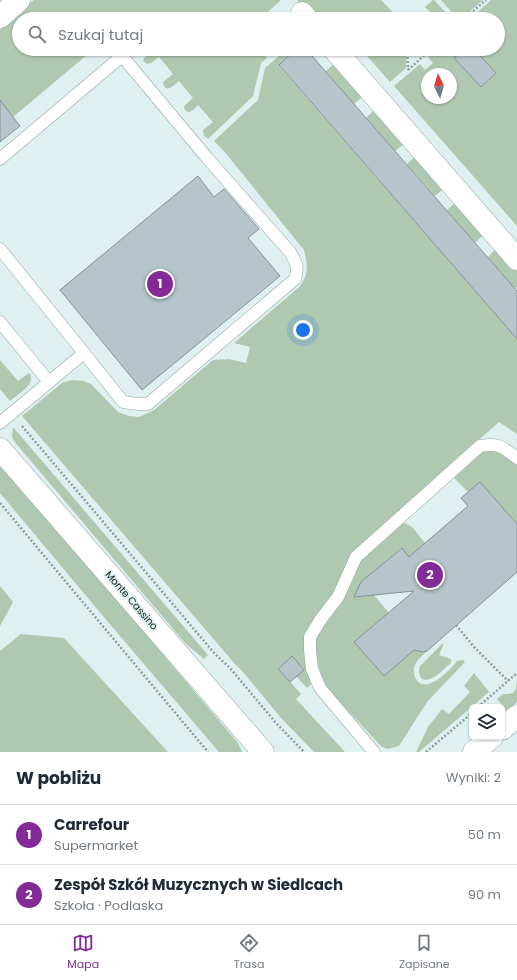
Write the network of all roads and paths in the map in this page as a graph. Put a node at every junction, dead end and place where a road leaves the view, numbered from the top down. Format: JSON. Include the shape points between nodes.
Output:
{"nodes":[{"id":1,"x":19,"y":0,"type":"edge"},
{"id":2,"x":486,"y":0,"type":"edge"},
{"id":3,"x":472,"y":12,"type":"edge"},
{"id":4,"x":0,"y":16,"type":"edge"},
{"id":5,"x":340,"y":56,"type":"edge"},
{"id":6,"x":408,"y":56,"type":"edge"},
{"id":7,"x":423,"y":56,"type":"edge"},
{"id":8,"x":0,"y":159,"type":"edge"},
{"id":9,"x":0,"y":249,"type":"edge"},
{"id":10,"x":517,"y":259,"type":"edge"},
{"id":11,"x":0,"y":322,"type":"edge"},
{"id":12,"x":84,"y":353,"type":"junction"},
{"id":13,"x":49,"y":382,"type":"junction"},
{"id":14,"x":11,"y":413,"type":"junction"},
{"id":15,"x":0,"y":423,"type":"edge"},
{"id":16,"x":0,"y":449,"type":"edge"},
{"id":17,"x":517,"y":458,"type":"edge"},
{"id":18,"x":0,"y":503,"type":"edge"},
{"id":19,"x":456,"y":625,"type":"dead end"},
{"id":20,"x":517,"y":673,"type":"edge"},
{"id":21,"x":508,"y":681,"type":"junction"},
{"id":22,"x":481,"y":704,"type":"edge"},
{"id":23,"x":469,"y":716,"type":"edge"},
{"id":24,"x":517,"y":716,"type":"edge"},
{"id":25,"x":505,"y":726,"type":"edge"},
{"id":26,"x":488,"y":740,"type":"edge"},
{"id":27,"x":208,"y":752,"type":"edge"},
{"id":28,"x":263,"y":752,"type":"edge"},
{"id":29,"x":304,"y":752,"type":"edge"},
{"id":30,"x":374,"y":752,"type":"edge"},
{"id":31,"x":426,"y":752,"type":"edge"},
{"id":32,"x":474,"y":752,"type":"edge"}],
"edges":[{"from":1,"to":4,"type":"main road"},
{"from":2,"to":3,"type":"path"},
{"from":5,"to":10,"type":"main road"},
{"from":6,"to":7,"type":"path","via":[[408,70]]},
{"from":8,"to":12,"type":"lane","via":[[122,56],[295,261],[295,279],[148,404],[123,402]]},
{"from":9,"to":12,"type":"lane"},
{"from":11,"to":13,"type":"lane"},
{"from":12,"to":13,"type":"lane"},
{"from":13,"to":14,"type":"lane"},
{"from":14,"to":15,"type":"lane"},
{"from":14,"to":29,"type":"path","via":[[215,654]]},
{"from":16,"to":28,"type":"main road","name":"Monte Cassino"},
{"from":17,"to":30,"type":"lane","via":[[492,444],[480,446],[356,557],[338,597],[310,637],[312,669],[320,688]]},
{"from":18,"to":27,"type":"path"},
{"from":19,"to":21,"type":"path"},
{"from":20,"to":21,"type":"path"},
{"from":21,"to":22,"type":"path"},
{"from":23,"to":31,"type":"path"},
{"from":24,"to":25,"type":"main road"},
{"from":26,"to":32,"type":"main road"}]}
